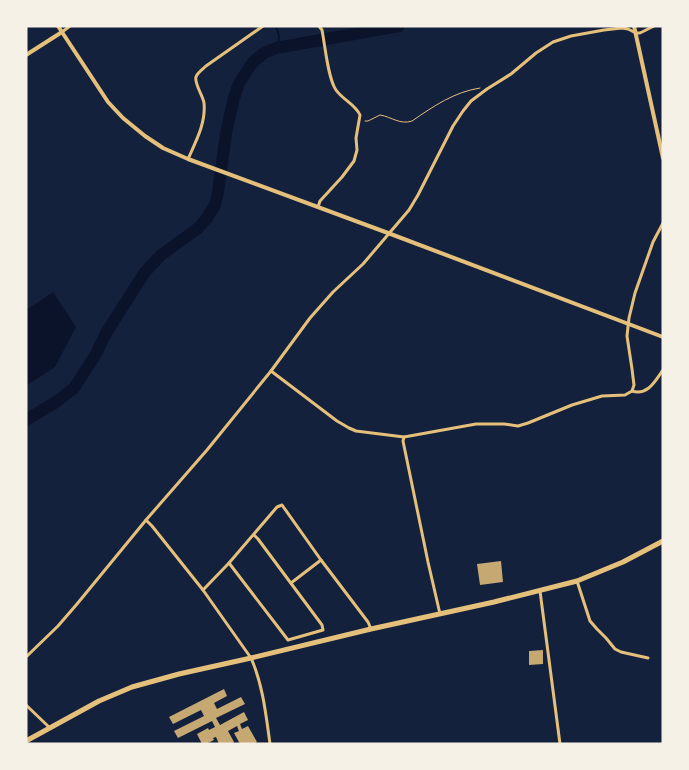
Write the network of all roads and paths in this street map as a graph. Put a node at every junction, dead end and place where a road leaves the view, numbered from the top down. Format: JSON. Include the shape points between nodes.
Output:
{"nodes":[{"id":1,"x":58,"y":26,"type":"edge"},
{"id":2,"x":70,"y":26,"type":"edge"},
{"id":3,"x":263,"y":26,"type":"edge"},
{"id":4,"x":319,"y":26,"type":"edge"},
{"id":5,"x":634,"y":26,"type":"edge"},
{"id":6,"x":654,"y":26,"type":"edge"},
{"id":7,"x":62,"y":32,"type":"junction"},
{"id":8,"x":636,"y":33,"type":"junction"},
{"id":9,"x":26,"y":55,"type":"edge"},
{"id":10,"x":487,"y":89,"type":"junction"},
{"id":11,"x":360,"y":120,"type":"junction"},
{"id":12,"x":663,"y":158,"type":"edge"},
{"id":13,"x":188,"y":159,"type":"junction"},
{"id":14,"x":318,"y":207,"type":"junction"},
{"id":15,"x":663,"y":223,"type":"edge"},
{"id":16,"x":388,"y":233,"type":"junction"},
{"id":17,"x":628,"y":324,"type":"junction"},
{"id":18,"x":663,"y":337,"type":"edge"},
{"id":19,"x":271,"y":370,"type":"junction"},
{"id":20,"x":663,"y":370,"type":"edge"},
{"id":21,"x":632,"y":391,"type":"junction"},
{"id":22,"x":404,"y":437,"type":"junction"},
{"id":23,"x":146,"y":520,"type":"junction"},
{"id":24,"x":254,"y":535,"type":"junction"},
{"id":25,"x":663,"y":542,"type":"edge"},
{"id":26,"x":321,"y":560,"type":"junction"},
{"id":27,"x":229,"y":563,"type":"junction"},
{"id":28,"x":577,"y":581,"type":"junction"},
{"id":29,"x":290,"y":583,"type":"junction"},
{"id":30,"x":203,"y":590,"type":"junction"},
{"id":31,"x":540,"y":591,"type":"junction"},
{"id":32,"x":440,"y":614,"type":"junction"},
{"id":33,"x":371,"y":629,"type":"junction"},
{"id":34,"x":26,"y":657,"type":"edge"},
{"id":35,"x":251,"y":658,"type":"junction"},
{"id":36,"x":648,"y":658,"type":"dead end"},
{"id":37,"x":26,"y":704,"type":"edge"},
{"id":38,"x":51,"y":728,"type":"junction"},
{"id":39,"x":26,"y":741,"type":"edge"},
{"id":40,"x":270,"y":744,"type":"edge"},
{"id":41,"x":560,"y":744,"type":"edge"}],
"edges":[{"from":1,"to":7,"type":"street"},
{"from":2,"to":7,"type":"street"},
{"from":3,"to":13,"type":"street","via":[[206,66],[195,78],[204,101],[204,113],[203,124]]},
{"from":4,"to":11,"type":"street","via":[[324,36],[332,82],[336,91],[358,112]]},
{"from":5,"to":8,"type":"street"},
{"from":6,"to":8,"type":"street"},
{"from":7,"to":9,"type":"street"},
{"from":7,"to":13,"type":"street","via":[[108,102],[123,118],[163,148]]},
{"from":8,"to":10,"type":"street","via":[[622,28],[553,42]]},
{"from":8,"to":12,"type":"street"},
{"from":10,"to":11,"type":"path","via":[[454,95],[412,121],[401,122],[380,115],[368,122]]},
{"from":10,"to":16,"type":"street","via":[[462,111],[409,210]]},
{"from":11,"to":14,"type":"street","via":[[354,162]]},
{"from":13,"to":14,"type":"street"},
{"from":14,"to":16,"type":"street"},
{"from":15,"to":17,"type":"street","via":[[635,293]]},
{"from":16,"to":17,"type":"street"},
{"from":16,"to":19,"type":"street","via":[[363,264],[310,318]]},
{"from":17,"to":18,"type":"street"},
{"from":17,"to":21,"type":"street"},
{"from":19,"to":22,"type":"street","via":[[349,428]]},
{"from":19,"to":23,"type":"street"},
{"from":20,"to":21,"type":"street","via":[[649,388],[643,392]]},
{"from":21,"to":22,"type":"street","via":[[572,405],[518,426],[476,424]]},
{"from":22,"to":32,"type":"street"},
{"from":23,"to":30,"type":"street"},
{"from":23,"to":34,"type":"street","via":[[58,626]]},
{"from":24,"to":26,"type":"street","via":[[282,505]]},
{"from":24,"to":27,"type":"street"},
{"from":24,"to":29,"type":"street"},
{"from":25,"to":28,"type":"highway"},
{"from":26,"to":29,"type":"street"},
{"from":26,"to":33,"type":"street"},
{"from":27,"to":29,"type":"street","via":[[288,640],[323,630]]},
{"from":27,"to":30,"type":"street"},
{"from":28,"to":31,"type":"highway"},
{"from":28,"to":36,"type":"street","via":[[590,621],[614,649]]},
{"from":30,"to":35,"type":"street"},
{"from":31,"to":32,"type":"highway"},
{"from":31,"to":41,"type":"street"},
{"from":32,"to":33,"type":"highway"},
{"from":33,"to":35,"type":"highway"},
{"from":35,"to":38,"type":"highway","via":[[132,687]]},
{"from":35,"to":40,"type":"street","via":[[266,711]]},
{"from":37,"to":38,"type":"street"},
{"from":38,"to":39,"type":"highway"}]}
